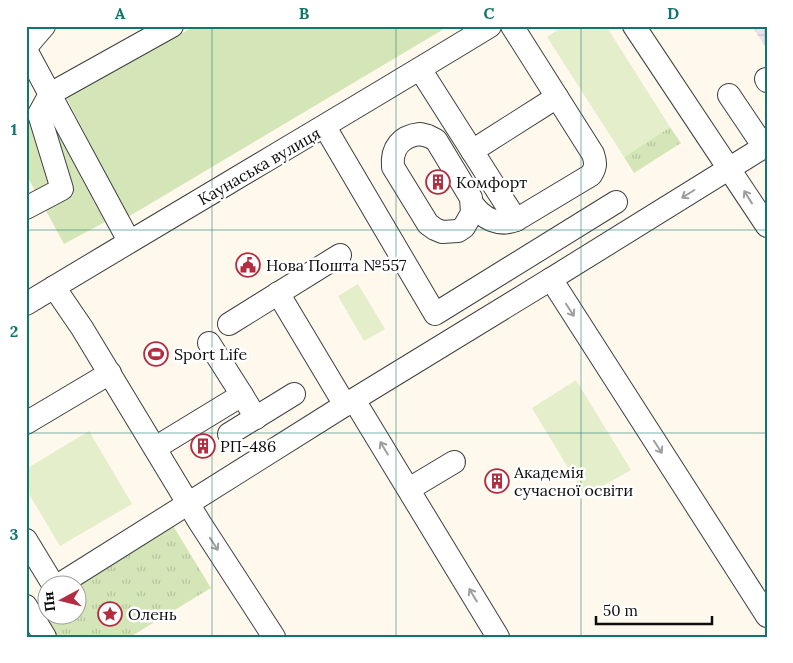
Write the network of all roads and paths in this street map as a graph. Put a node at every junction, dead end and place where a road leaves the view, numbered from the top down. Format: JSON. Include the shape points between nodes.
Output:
{"nodes":[{"id":1,"x":44,"y":26,"type":"edge"},
{"id":2,"x":172,"y":26,"type":"edge"},
{"id":3,"x":490,"y":26,"type":"edge"},
{"id":4,"x":512,"y":26,"type":"edge"},
{"id":5,"x":634,"y":26,"type":"edge"},
{"id":6,"x":26,"y":48,"type":"edge"},
{"id":7,"x":420,"y":69,"type":"junction"},
{"id":8,"x":50,"y":94,"type":"junction"},
{"id":9,"x":729,"y":95,"type":"dead end"},
{"id":10,"x":557,"y":97,"type":"junction"},
{"id":11,"x":325,"y":127,"type":"junction"},
{"id":12,"x":765,"y":146,"type":"edge"},
{"id":13,"x":472,"y":151,"type":"junction"},
{"id":14,"x":730,"y":168,"type":"junction"},
{"id":15,"x":616,"y":202,"type":"dead end"},
{"id":16,"x":473,"y":205,"type":"dead end"},
{"id":17,"x":26,"y":208,"type":"edge"},
{"id":18,"x":516,"y":220,"type":"junction"},
{"id":19,"x":767,"y":226,"type":"edge"},
{"id":20,"x":129,"y":241,"type":"junction"},
{"id":21,"x":340,"y":255,"type":"dead end"},
{"id":22,"x":551,"y":279,"type":"junction"},
{"id":23,"x":54,"y":287,"type":"junction"},
{"id":24,"x":278,"y":293,"type":"junction"},
{"id":25,"x":26,"y":304,"type":"edge"},
{"id":26,"x":229,"y":324,"type":"dead end"},
{"id":27,"x":210,"y":344,"type":"dead end"},
{"id":28,"x":110,"y":373,"type":"junction"},
{"id":29,"x":294,"y":394,"type":"dead end"},
{"id":30,"x":242,"y":395,"type":"junction"},
{"id":31,"x":350,"y":403,"type":"junction"},
{"id":32,"x":256,"y":418,"type":"junction"},
{"id":33,"x":26,"y":423,"type":"edge"},
{"id":34,"x":230,"y":434,"type":"dead end"},
{"id":35,"x":155,"y":448,"type":"junction"},
{"id":36,"x":454,"y":462,"type":"dead end"},
{"id":37,"x":409,"y":489,"type":"junction"},
{"id":38,"x":188,"y":503,"type":"junction"},
{"id":39,"x":26,"y":540,"type":"edge"},
{"id":40,"x":49,"y":576,"type":"edge"},
{"id":41,"x":72,"y":576,"type":"edge"},
{"id":42,"x":38,"y":598,"type":"edge"},
{"id":43,"x":26,"y":605,"type":"edge"},
{"id":44,"x":767,"y":616,"type":"edge"},
{"id":45,"x":45,"y":637,"type":"edge"},
{"id":46,"x":274,"y":637,"type":"edge"},
{"id":47,"x":498,"y":637,"type":"edge"}],
"edges":[{"from":1,"to":6,"type":"street"},
{"from":2,"to":8,"type":"street"},
{"from":3,"to":7,"type":"street","name":"Каунаська вулиця"},
{"from":4,"to":10,"type":"street"},
{"from":5,"to":14,"type":"street"},
{"from":6,"to":8,"type":"street"},
{"from":7,"to":11,"type":"street","name":"Каунаська вулиця"},
{"from":7,"to":13,"type":"street"},
{"from":8,"to":17,"type":"street","via":[[39,114],[62,189]]},
{"from":8,"to":20,"type":"street"},
{"from":9,"to":12,"type":"street"},
{"from":10,"to":13,"type":"street"},
{"from":10,"to":18,"type":"street","via":[[593,154],[595,169],[587,178]]},
{"from":11,"to":15,"type":"street","via":[[435,314]]},
{"from":11,"to":20,"type":"street","name":"Каунаська вулиця"},
{"from":12,"to":14,"type":"street"},
{"from":13,"to":18,"type":"street"},
{"from":19,"to":14,"type":"street","one_way":true},
{"from":14,"to":22,"type":"street","one_way":true},
{"from":16,"to":18,"type":"street","via":[[490,220],[506,223]]},
{"from":20,"to":23,"type":"street","name":"Каунаська вулиця"},
{"from":21,"to":24,"type":"street"},
{"from":22,"to":31,"type":"street"},
{"from":22,"to":44,"type":"street","one_way":true},
{"from":23,"to":25,"type":"street","name":"Каунаська вулиця"},
{"from":23,"to":28,"type":"street"},
{"from":24,"to":26,"type":"street"},
{"from":24,"to":31,"type":"street"},
{"from":27,"to":30,"type":"street"},
{"from":28,"to":33,"type":"street"},
{"from":28,"to":35,"type":"street"},
{"from":29,"to":32,"type":"street"},
{"from":30,"to":32,"type":"street"},
{"from":30,"to":35,"type":"street"},
{"from":37,"to":31,"type":"street","one_way":true},
{"from":31,"to":38,"type":"street"},
{"from":32,"to":34,"type":"street"},
{"from":35,"to":38,"type":"street"},
{"from":36,"to":37,"type":"street"},
{"from":47,"to":37,"type":"street","one_way":true},
{"from":38,"to":41,"type":"street"},
{"from":38,"to":46,"type":"street","one_way":true},
{"from":39,"to":40,"type":"street"},
{"from":42,"to":43,"type":"street"},
{"from":43,"to":45,"type":"street"}]}
